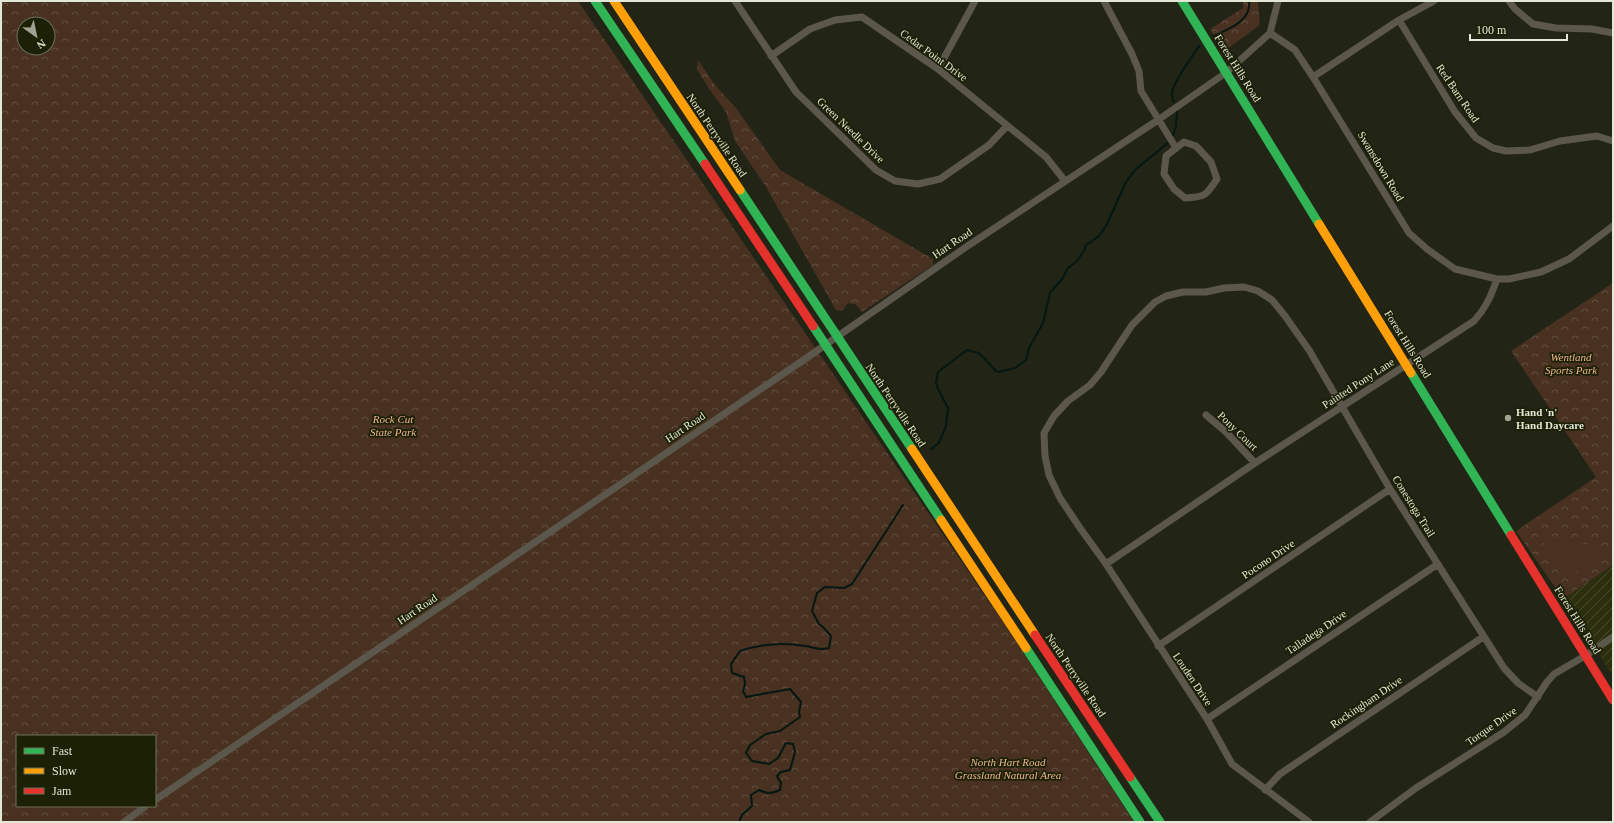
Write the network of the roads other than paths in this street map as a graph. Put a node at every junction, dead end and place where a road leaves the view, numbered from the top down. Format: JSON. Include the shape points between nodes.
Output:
{"nodes":[{"id":1,"x":595,"y":1,"type":"edge"},
{"id":2,"x":614,"y":1,"type":"edge"},
{"id":3,"x":735,"y":1,"type":"edge"},
{"id":4,"x":975,"y":1,"type":"edge"},
{"id":5,"x":1104,"y":1,"type":"edge"},
{"id":6,"x":1182,"y":1,"type":"edge"},
{"id":7,"x":1278,"y":1,"type":"edge"},
{"id":8,"x":1434,"y":1,"type":"edge"},
{"id":9,"x":1509,"y":1,"type":"edge"},
{"id":10,"x":1399,"y":20,"type":"junction"},
{"id":11,"x":1270,"y":33,"type":"junction"},
{"id":12,"x":1613,"y":33,"type":"edge"},
{"id":13,"x":771,"y":56,"type":"junction"},
{"id":14,"x":938,"y":69,"type":"junction"},
{"id":15,"x":1227,"y":72,"type":"junction"},
{"id":16,"x":1314,"y":77,"type":"junction"},
{"id":17,"x":1158,"y":120,"type":"junction"},
{"id":18,"x":1007,"y":126,"type":"junction"},
{"id":19,"x":1613,"y":141,"type":"edge"},
{"id":20,"x":1176,"y":148,"type":"junction"},
{"id":21,"x":1065,"y":181,"type":"junction"},
{"id":22,"x":1613,"y":226,"type":"edge"},
{"id":23,"x":1497,"y":279,"type":"junction"},
{"id":24,"x":837,"y":337,"type":"junction"},
{"id":25,"x":826,"y":345,"type":"junction"},
{"id":26,"x":1406,"y":364,"type":"junction"},
{"id":27,"x":1342,"y":406,"type":"junction"},
{"id":28,"x":1206,"y":415,"type":"dead end"},
{"id":29,"x":1255,"y":463,"type":"junction"},
{"id":30,"x":1390,"y":489,"type":"junction"},
{"id":31,"x":1080,"y":528,"type":"joint"},
{"id":32,"x":1106,"y":564,"type":"junction"},
{"id":33,"x":1438,"y":564,"type":"junction"},
{"id":34,"x":1484,"y":637,"type":"junction"},
{"id":35,"x":1613,"y":637,"type":"edge"},
{"id":36,"x":1158,"y":646,"type":"junction"},
{"id":37,"x":1585,"y":656,"type":"junction"},
{"id":38,"x":1538,"y":697,"type":"junction"},
{"id":39,"x":1613,"y":700,"type":"edge"},
{"id":40,"x":1206,"y":719,"type":"junction"},
{"id":41,"x":1265,"y":790,"type":"junction"},
{"id":42,"x":156,"y":799,"type":"edge"},
{"id":43,"x":145,"y":807,"type":"edge"},
{"id":44,"x":124,"y":822,"type":"edge"},
{"id":45,"x":1140,"y":822,"type":"edge"},
{"id":46,"x":1160,"y":822,"type":"edge"},
{"id":47,"x":1309,"y":822,"type":"edge"},
{"id":48,"x":1370,"y":822,"type":"edge"}],
"edges":[{"from":1,"to":25,"type":"main road"},
{"from":2,"to":24,"type":"main road","name":"North Perryville Road"},
{"from":3,"to":13,"type":"street","name":"Green Needle Drive"},
{"from":4,"to":14,"type":"street"},
{"from":5,"to":17,"type":"street","via":[[1132,54],[1139,71],[1141,91]]},
{"from":6,"to":15,"type":"main road","name":"Forest Hills Road"},
{"from":7,"to":11,"type":"street"},
{"from":8,"to":10,"type":"street"},
{"from":9,"to":12,"type":"street","via":[[1533,24]]},
{"from":10,"to":16,"type":"street"},
{"from":10,"to":19,"type":"street","name":"Red Barn Road","via":[[1455,112],[1476,138],[1493,148],[1506,151],[1530,150],[1560,141],[1597,136]]},
{"from":11,"to":15,"type":"street","name":"Hart Road"},
{"from":11,"to":16,"type":"street","name":"Swansdown Road","via":[[1295,50]]},
{"from":13,"to":14,"type":"street","name":"Cedar Point Drive","via":[[810,29],[835,20],[862,17]]},
{"from":13,"to":18,"type":"street","name":"Green Needle Drive","via":[[796,92],[876,170],[895,181],[918,184],[940,179],[989,145]]},
{"from":14,"to":18,"type":"street","name":"Cedar Point Drive"},
{"from":15,"to":17,"type":"street","name":"Hart Road"},
{"from":15,"to":26,"type":"main road","name":"Forest Hills Road"},
{"from":16,"to":23,"type":"street","name":"Swansdown Road","via":[[1409,233],[1427,250],[1455,268]]},
{"from":17,"to":20,"type":"street"},
{"from":17,"to":21,"type":"street","name":"Hart Road"},
{"from":18,"to":21,"type":"street","name":"Cedar Point Drive","via":[[1046,157]]},
{"from":20,"to":20,"type":"street","via":[[1184,142],[1196,146],[1211,162],[1217,179],[1208,193],[1185,198],[1174,189],[1164,174],[1166,156]]},
{"from":21,"to":24,"type":"street","name":"Hart Road"},
{"from":22,"to":23,"type":"street","via":[[1569,259],[1541,272]]},
{"from":23,"to":26,"type":"street","name":"Painted Pony Lane","via":[[1490,300],[1474,321]]},
{"from":24,"to":25,"type":"street","name":"Hart Road"},
{"from":24,"to":46,"type":"main road","name":"North Perryville Road"},
{"from":25,"to":42,"type":"street","name":"Hart Road"},
{"from":25,"to":45,"type":"main road"},
{"from":26,"to":27,"type":"street","name":"Painted Pony Lane"},
{"from":26,"to":37,"type":"main road","name":"Forest Hills Road"},
{"from":27,"to":29,"type":"street","name":"Painted Pony Lane"},
{"from":27,"to":30,"type":"street","name":"Conestoga Trail"},
{"from":27,"to":31,"type":"street","name":"Conestoga Trail","via":[[1285,316],[1272,300],[1258,291],[1244,287],[1224,288],[1166,296],[1155,302],[1132,325],[1101,372],[1090,385],[1068,401],[1054,416],[1044,433],[1049,475],[1060,498]]},
{"from":28,"to":29,"type":"street","name":"Pony Court"},
{"from":29,"to":32,"type":"street","name":"Painted Pony Lane"},
{"from":30,"to":33,"type":"street","name":"Conestoga Trail"},
{"from":30,"to":36,"type":"street","name":"Pocono Drive"},
{"from":31,"to":32,"type":"street","name":"Louden Drive"},
{"from":32,"to":36,"type":"street","name":"Louden Drive"},
{"from":33,"to":34,"type":"street","name":"Conestoga Trail"},
{"from":33,"to":40,"type":"street","name":"Talladega Drive"},
{"from":34,"to":38,"type":"street","name":"Conestoga Trail","via":[[1504,668],[1518,683]]},
{"from":34,"to":41,"type":"street","name":"Rockingham Drive","via":[[1280,774]]},
{"from":35,"to":37,"type":"street","name":"Torque Drive"},
{"from":36,"to":40,"type":"street","name":"Louden Drive"},
{"from":37,"to":38,"type":"street","name":"Torque Drive","via":[[1554,674]]},
{"from":37,"to":39,"type":"main road","name":"Forest Hills Road"},
{"from":38,"to":48,"type":"street","name":"Torque Drive","via":[[1525,715],[1504,732],[1416,788]]},
{"from":40,"to":41,"type":"street","name":"Louden Drive","via":[[1232,764]]},
{"from":41,"to":47,"type":"street","name":"Louden Drive"},
{"from":43,"to":44,"type":"street"}]}
